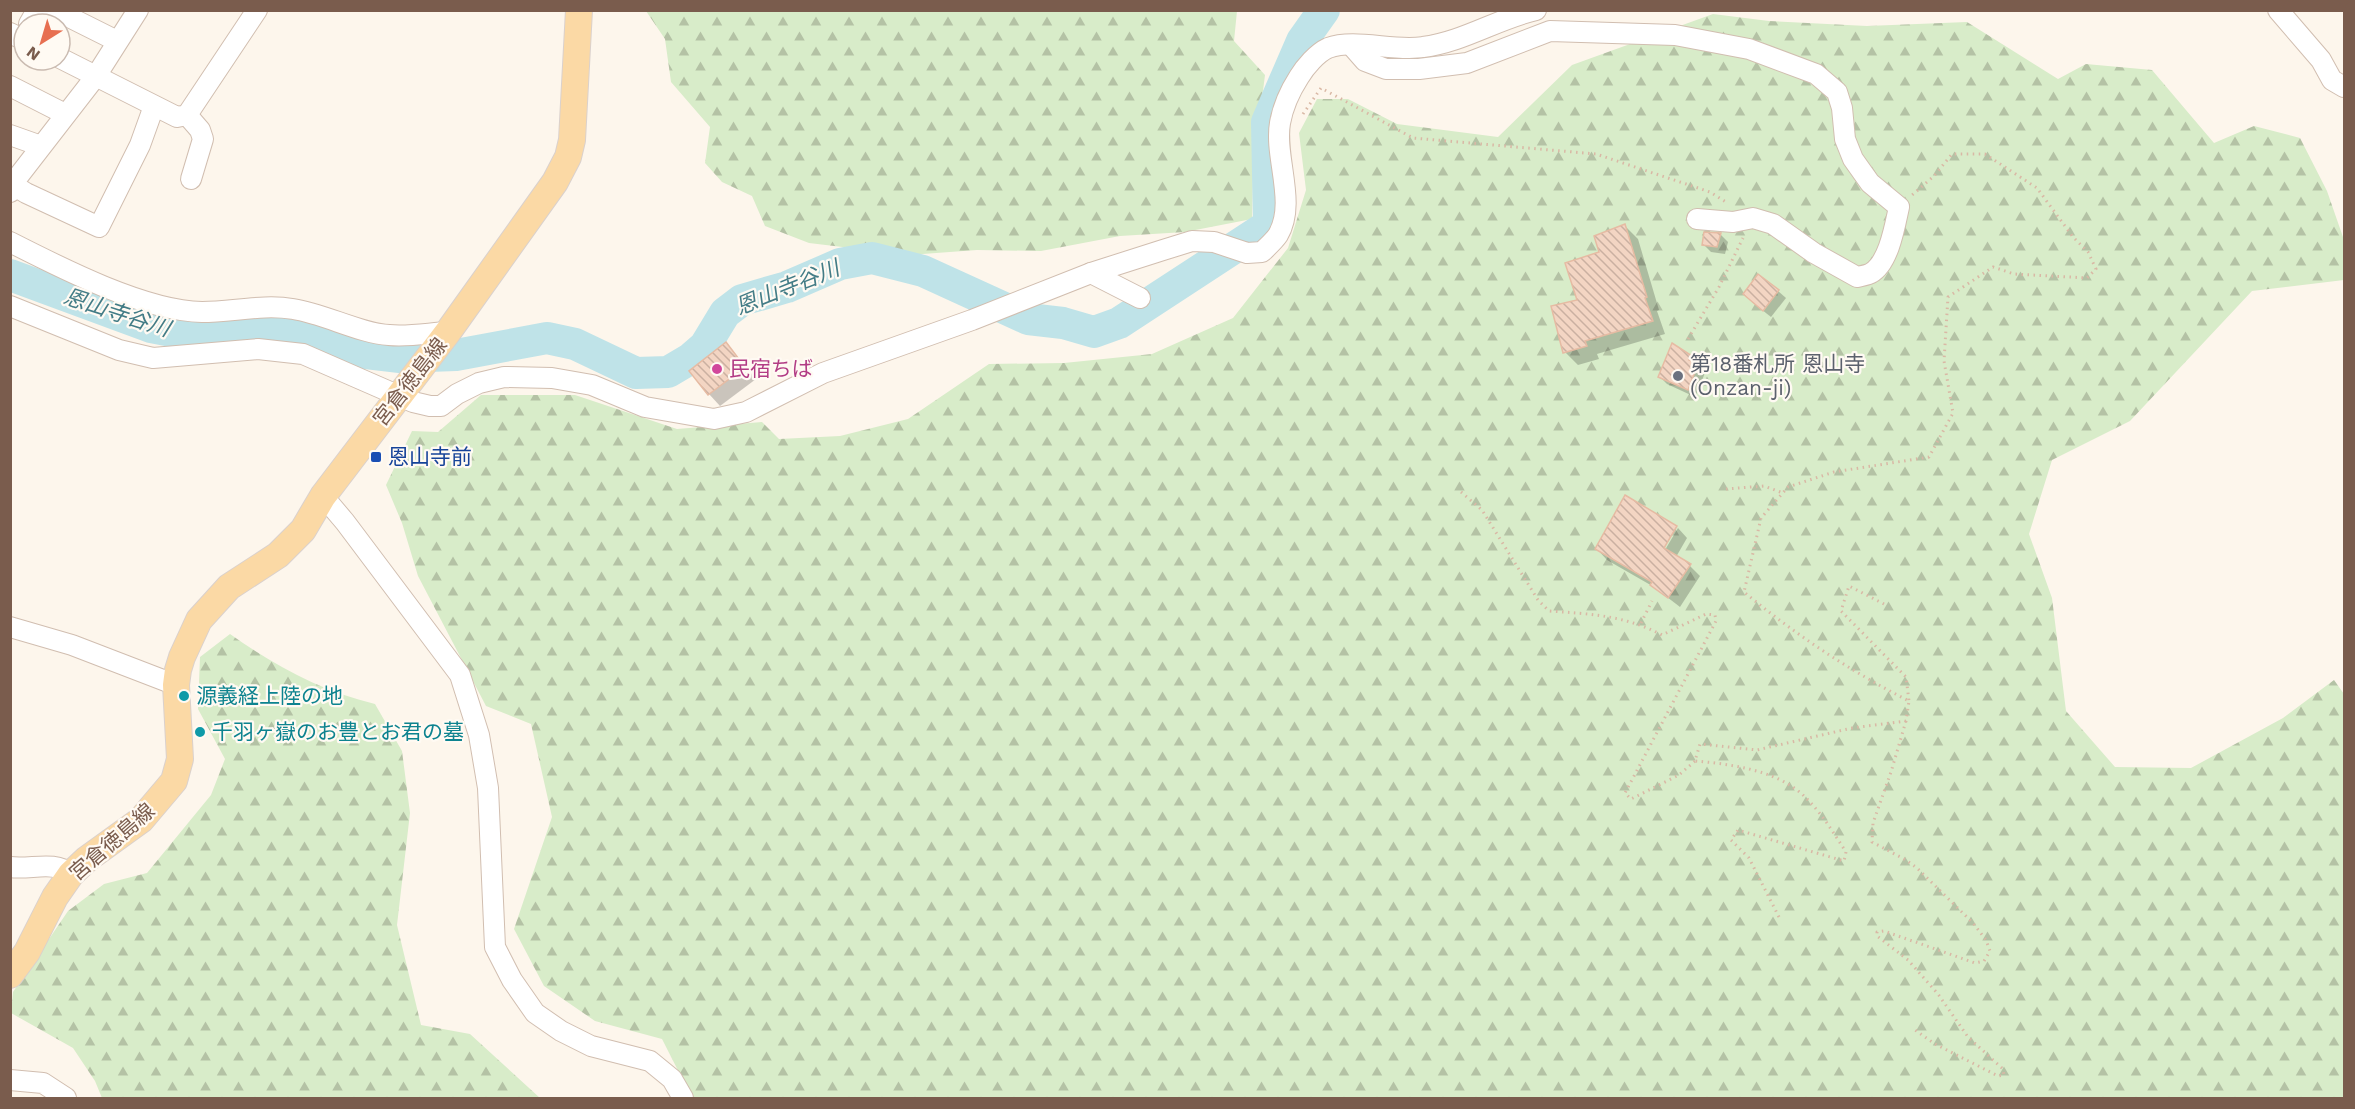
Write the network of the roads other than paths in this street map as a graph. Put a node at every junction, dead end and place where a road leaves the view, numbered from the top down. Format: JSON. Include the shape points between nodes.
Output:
{"nodes":[{"id":1,"x":55,"y":10,"type":"edge"},
{"id":2,"x":138,"y":10,"type":"edge"},
{"id":3,"x":258,"y":10,"type":"edge"},
{"id":4,"x":579,"y":10,"type":"edge"},
{"id":5,"x":1536,"y":10,"type":"edge"},
{"id":6,"x":2278,"y":10,"type":"edge"},
{"id":7,"x":117,"y":41,"type":"junction"},
{"id":8,"x":1351,"y":45,"type":"junction"},
{"id":9,"x":72,"y":64,"type":"edge"},
{"id":10,"x":96,"y":76,"type":"junction"},
{"id":11,"x":10,"y":86,"type":"edge"},
{"id":12,"x":2344,"y":87,"type":"edge"},
{"id":13,"x":154,"y":106,"type":"junction"},
{"id":14,"x":65,"y":114,"type":"junction"},
{"id":15,"x":187,"y":115,"type":"junction"},
{"id":16,"x":10,"y":135,"type":"edge"},
{"id":17,"x":41,"y":146,"type":"junction"},
{"id":18,"x":191,"y":179,"type":"dead end"},
{"id":19,"x":12,"y":186,"type":"edge"},
{"id":20,"x":1697,"y":219,"type":"dead end"},
{"id":21,"x":10,"y":242,"type":"edge"},
{"id":22,"x":1091,"y":273,"type":"junction"},
{"id":23,"x":1140,"y":297,"type":"dead end"},
{"id":24,"x":10,"y":306,"type":"edge"},
{"id":25,"x":445,"y":337,"type":"junction"},
{"id":26,"x":407,"y":385,"type":"junction"},
{"id":27,"x":323,"y":496,"type":"junction"},
{"id":28,"x":10,"y":627,"type":"edge"},
{"id":29,"x":176,"y":685,"type":"junction"},
{"id":30,"x":10,"y":867,"type":"edge"},
{"id":31,"x":71,"y":874,"type":"junction"},
{"id":32,"x":10,"y":975,"type":"edge"},
{"id":33,"x":10,"y":1080,"type":"edge"},
{"id":34,"x":66,"y":1098,"type":"edge"},
{"id":35,"x":683,"y":1098,"type":"edge"}],
"edges":[{"from":1,"to":7,"type":"street"},
{"from":2,"to":7,"type":"street"},
{"from":3,"to":15,"type":"street"},
{"from":4,"to":25,"type":"main road","name":"宮倉徳島線","via":[[568,157],[555,182]]},
{"from":5,"to":8,"type":"street","via":[[1423,47]]},
{"from":6,"to":12,"type":"street","via":[[2321,60],[2332,80]]},
{"from":7,"to":10,"type":"street"},
{"from":8,"to":20,"type":"street","via":[[1365,61],[1386,69],[1467,63],[1550,31],[1675,35],[1749,49],[1816,74],[1837,92],[1845,139],[1853,159],[1870,183],[1899,207],[1892,239],[1880,264],[1871,274],[1857,277],[1773,224],[1753,218],[1733,222]]},
{"from":8,"to":22,"type":"street","via":[[1327,49],[1305,68],[1289,92],[1280,124],[1286,206],[1278,235],[1262,252],[1247,253],[1214,242],[1192,241]]},
{"from":9,"to":10,"type":"street"},
{"from":10,"to":13,"type":"street"},
{"from":10,"to":14,"type":"street"},
{"from":11,"to":14,"type":"street"},
{"from":13,"to":15,"type":"street","via":[[177,117]]},
{"from":13,"to":19,"type":"street","via":[[140,145],[99,227]]},
{"from":14,"to":17,"type":"street"},
{"from":15,"to":18,"type":"street","via":[[203,139]]},
{"from":16,"to":17,"type":"street"},
{"from":17,"to":19,"type":"street"},
{"from":21,"to":25,"type":"street","via":[[137,299],[166,307],[201,312],[289,308],[391,336]]},
{"from":22,"to":23,"type":"street"},
{"from":22,"to":26,"type":"street","via":[[823,373],[746,412],[714,419],[645,407],[592,385],[552,378],[504,377],[479,383],[441,406],[413,402]]},
{"from":24,"to":26,"type":"street","via":[[119,350],[153,358],[258,349],[303,354]]},
{"from":25,"to":26,"type":"main road","name":"宮倉徳島線"},
{"from":26,"to":27,"type":"main road","name":"宮倉徳島線"},
{"from":27,"to":29,"type":"main road","name":"宮倉徳島線","via":[[303,530],[278,555],[229,587],[199,620],[182,657]]},
{"from":27,"to":35,"type":"street","via":[[460,675],[479,735],[489,789],[495,947],[512,980],[543,1019],[591,1046],[650,1061],[672,1079]]},
{"from":28,"to":29,"type":"street","via":[[72,645]]},
{"from":29,"to":31,"type":"main road","name":"宮倉徳島線","via":[[180,759],[174,781],[141,820]]},
{"from":30,"to":31,"type":"street","via":[[64,868]]},
{"from":31,"to":32,"type":"main road","name":"宮倉徳島線"},
{"from":33,"to":34,"type":"street","via":[[43,1083]]}]}
